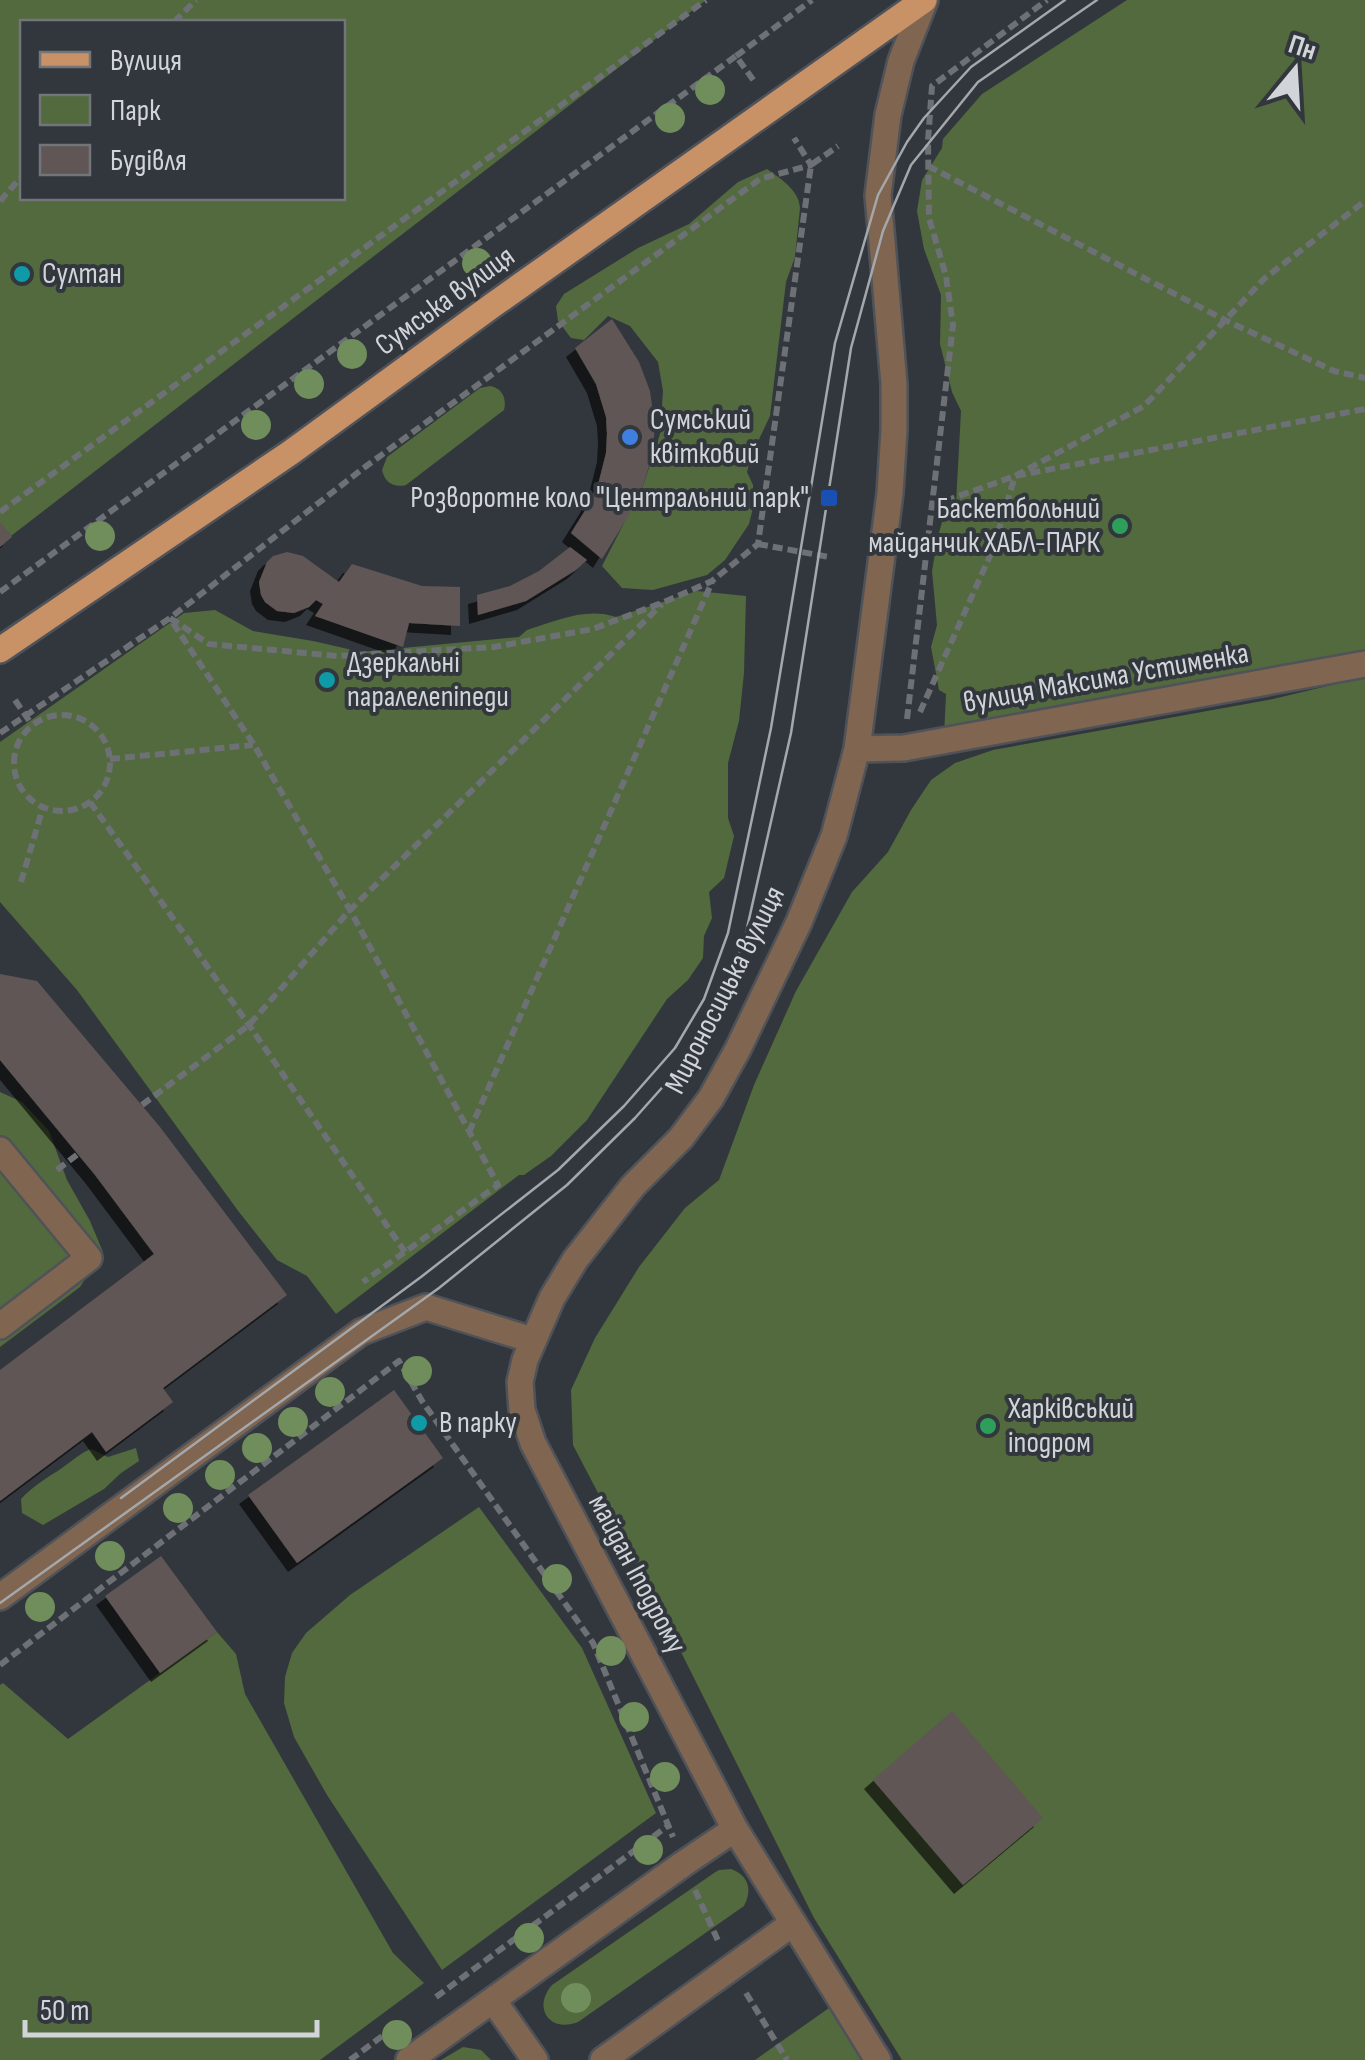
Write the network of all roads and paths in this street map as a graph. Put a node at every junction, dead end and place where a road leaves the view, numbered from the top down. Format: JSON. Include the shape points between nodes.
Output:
{"nodes":[{"id":1,"x":196,"y":0,"type":"edge"},
{"id":2,"x":706,"y":0,"type":"edge"},
{"id":3,"x":812,"y":0,"type":"edge"},
{"id":4,"x":925,"y":0,"type":"edge"},
{"id":5,"x":1047,"y":0,"type":"edge"},
{"id":6,"x":176,"y":20,"type":"edge"},
{"id":7,"x":736,"y":56,"type":"junction"},
{"id":8,"x":754,"y":81,"type":"dead end"},
{"id":9,"x":794,"y":138,"type":"dead end"},
{"id":10,"x":838,"y":146,"type":"dead end"},
{"id":11,"x":811,"y":165,"type":"junction"},
{"id":12,"x":928,"y":166,"type":"junction"},
{"id":13,"x":20,"y":178,"type":"edge"},
{"id":14,"x":0,"y":201,"type":"edge"},
{"id":15,"x":1365,"y":201,"type":"edge"},
{"id":16,"x":1225,"y":320,"type":"junction"},
{"id":17,"x":1365,"y":378,"type":"edge"},
{"id":18,"x":1365,"y":409,"type":"edge"},
{"id":19,"x":1015,"y":476,"type":"junction"},
{"id":20,"x":931,"y":506,"type":"junction"},
{"id":21,"x":0,"y":512,"type":"edge"},
{"id":22,"x":758,"y":544,"type":"junction"},
{"id":23,"x":829,"y":557,"type":"dead end"},
{"id":24,"x":712,"y":581,"type":"junction"},
{"id":25,"x":0,"y":592,"type":"edge"},
{"id":26,"x":664,"y":602,"type":"junction"},
{"id":27,"x":170,"y":618,"type":"junction"},
{"id":28,"x":0,"y":650,"type":"edge"},
{"id":29,"x":1365,"y":664,"type":"edge"},
{"id":30,"x":16,"y":700,"type":"dead end"},
{"id":31,"x":25,"y":715,"type":"junction"},
{"id":32,"x":32,"y":724,"type":"junction"},
{"id":33,"x":0,"y":733,"type":"edge"},
{"id":34,"x":254,"y":745,"type":"junction"},
{"id":35,"x":904,"y":748,"type":"junction"},
{"id":36,"x":857,"y":749,"type":"junction"},
{"id":37,"x":110,"y":759,"type":"junction"},
{"id":38,"x":90,"y":802,"type":"junction"},
{"id":39,"x":44,"y":808,"type":"junction"},
{"id":40,"x":22,"y":882,"type":"dead end"},
{"id":41,"x":350,"y":910,"type":"junction"},
{"id":42,"x":249,"y":1025,"type":"junction"},
{"id":43,"x":142,"y":1105,"type":"dead end"},
{"id":44,"x":469,"y":1132,"type":"junction"},
{"id":45,"x":0,"y":1150,"type":"edge"},
{"id":46,"x":405,"y":1252,"type":"junction"},
{"id":47,"x":363,"y":1282,"type":"dead end"},
{"id":48,"x":0,"y":1326,"type":"edge"},
{"id":49,"x":532,"y":1340,"type":"junction"},
{"id":50,"x":0,"y":1597,"type":"edge"},
{"id":51,"x":0,"y":1665,"type":"edge"},
{"id":52,"x":669,"y":1825,"type":"junction"},
{"id":53,"x":735,"y":1830,"type":"junction"},
{"id":54,"x":683,"y":1864,"type":"junction"},
{"id":55,"x":792,"y":1924,"type":"junction"},
{"id":56,"x":731,"y":1968,"type":"junction"},
{"id":57,"x":492,"y":2000,"type":"junction"},
{"id":58,"x":424,"y":2006,"type":"dead end"},
{"id":59,"x":394,"y":2028,"type":"dead end"},
{"id":60,"x":350,"y":2060,"type":"edge"},
{"id":61,"x":409,"y":2060,"type":"edge"},
{"id":62,"x":535,"y":2060,"type":"edge"},
{"id":63,"x":603,"y":2060,"type":"edge"},
{"id":64,"x":787,"y":2060,"type":"edge"},
{"id":65,"x":878,"y":2060,"type":"edge"}],
"edges":[{"from":1,"to":6,"type":"path"},
{"from":2,"to":21,"type":"path"},
{"from":3,"to":7,"type":"path"},
{"from":4,"to":28,"type":"main road","name":"Сумська вулиця","via":[[290,453]]},
{"from":4,"to":36,"type":"street","name":"Мироносицька вулиця","via":[[901,61],[878,195],[894,430]]},
{"from":5,"to":12,"type":"path","via":[[932,86]]},
{"from":7,"to":8,"type":"path"},
{"from":7,"to":25,"type":"path"},
{"from":9,"to":11,"type":"path"},
{"from":10,"to":11,"type":"path"},
{"from":11,"to":22,"type":"path"},
{"from":11,"to":27,"type":"path","via":[[760,179]]},
{"from":12,"to":16,"type":"path"},
{"from":12,"to":20,"type":"path","via":[[929,218],[954,325]]},
{"from":13,"to":14,"type":"path"},
{"from":15,"to":16,"type":"path","via":[[1266,278]]},
{"from":16,"to":17,"type":"path","via":[[1334,371]]},
{"from":16,"to":19,"type":"path","via":[[1144,406]]},
{"from":18,"to":19,"type":"path"},
{"from":19,"to":20,"type":"path"},
{"from":19,"to":35,"type":"path","via":[[993,549]]},
{"from":20,"to":35,"type":"path"},
{"from":22,"to":23,"type":"path"},
{"from":22,"to":24,"type":"path"},
{"from":24,"to":26,"type":"path"},
{"from":24,"to":44,"type":"path"},
{"from":26,"to":27,"type":"path","via":[[592,629],[494,646],[337,656],[209,644]]},
{"from":26,"to":41,"type":"path"},
{"from":27,"to":31,"type":"path"},
{"from":27,"to":34,"type":"path"},
{"from":29,"to":35,"type":"street","name":"вулиця Максима Устименка"},
{"from":30,"to":31,"type":"path"},
{"from":31,"to":32,"type":"path"},
{"from":31,"to":33,"type":"path"},
{"from":32,"to":37,"type":"path","via":[[58,715],[85,721],[98,730]]},
{"from":32,"to":39,"type":"path","via":[[13,762],[21,788]]},
{"from":34,"to":37,"type":"path"},
{"from":34,"to":41,"type":"path"},
{"from":35,"to":36,"type":"street","name":"вулиця Максима Устименка"},
{"from":36,"to":49,"type":"street","name":"Мироносицька вулиця","via":[[818,876],[722,1080],[692,1125],[575,1260]]},
{"from":37,"to":38,"type":"path","via":[[108,776]]},
{"from":38,"to":39,"type":"path","via":[[75,810]]},
{"from":38,"to":42,"type":"path"},
{"from":39,"to":40,"type":"path"},
{"from":41,"to":42,"type":"path"},
{"from":41,"to":44,"type":"path"},
{"from":42,"to":43,"type":"path"},
{"from":42,"to":46,"type":"path"},
{"from":44,"to":46,"type":"path","via":[[498,1186]]},
{"from":45,"to":48,"type":"street","via":[[89,1258]]},
{"from":46,"to":47,"type":"path"},
{"from":49,"to":50,"type":"street","via":[[426,1307],[362,1332]]},
{"from":49,"to":53,"type":"street","name":"майдан Іподрому","via":[[520,1382],[533,1443]]},
{"from":51,"to":52,"type":"path","via":[[399,1361],[593,1643]]},
{"from":52,"to":54,"type":"path"},
{"from":52,"to":58,"type":"path"},
{"from":53,"to":54,"type":"street"},
{"from":53,"to":55,"type":"street","name":"майдан Іподрому"},
{"from":54,"to":56,"type":"path"},
{"from":54,"to":57,"type":"street"},
{"from":55,"to":56,"type":"street"},
{"from":55,"to":65,"type":"street","name":"майдан Іподрому"},
{"from":56,"to":63,"type":"street"},
{"from":56,"to":64,"type":"path"},
{"from":57,"to":61,"type":"street"},
{"from":57,"to":62,"type":"street"},
{"from":59,"to":60,"type":"path"}]}
